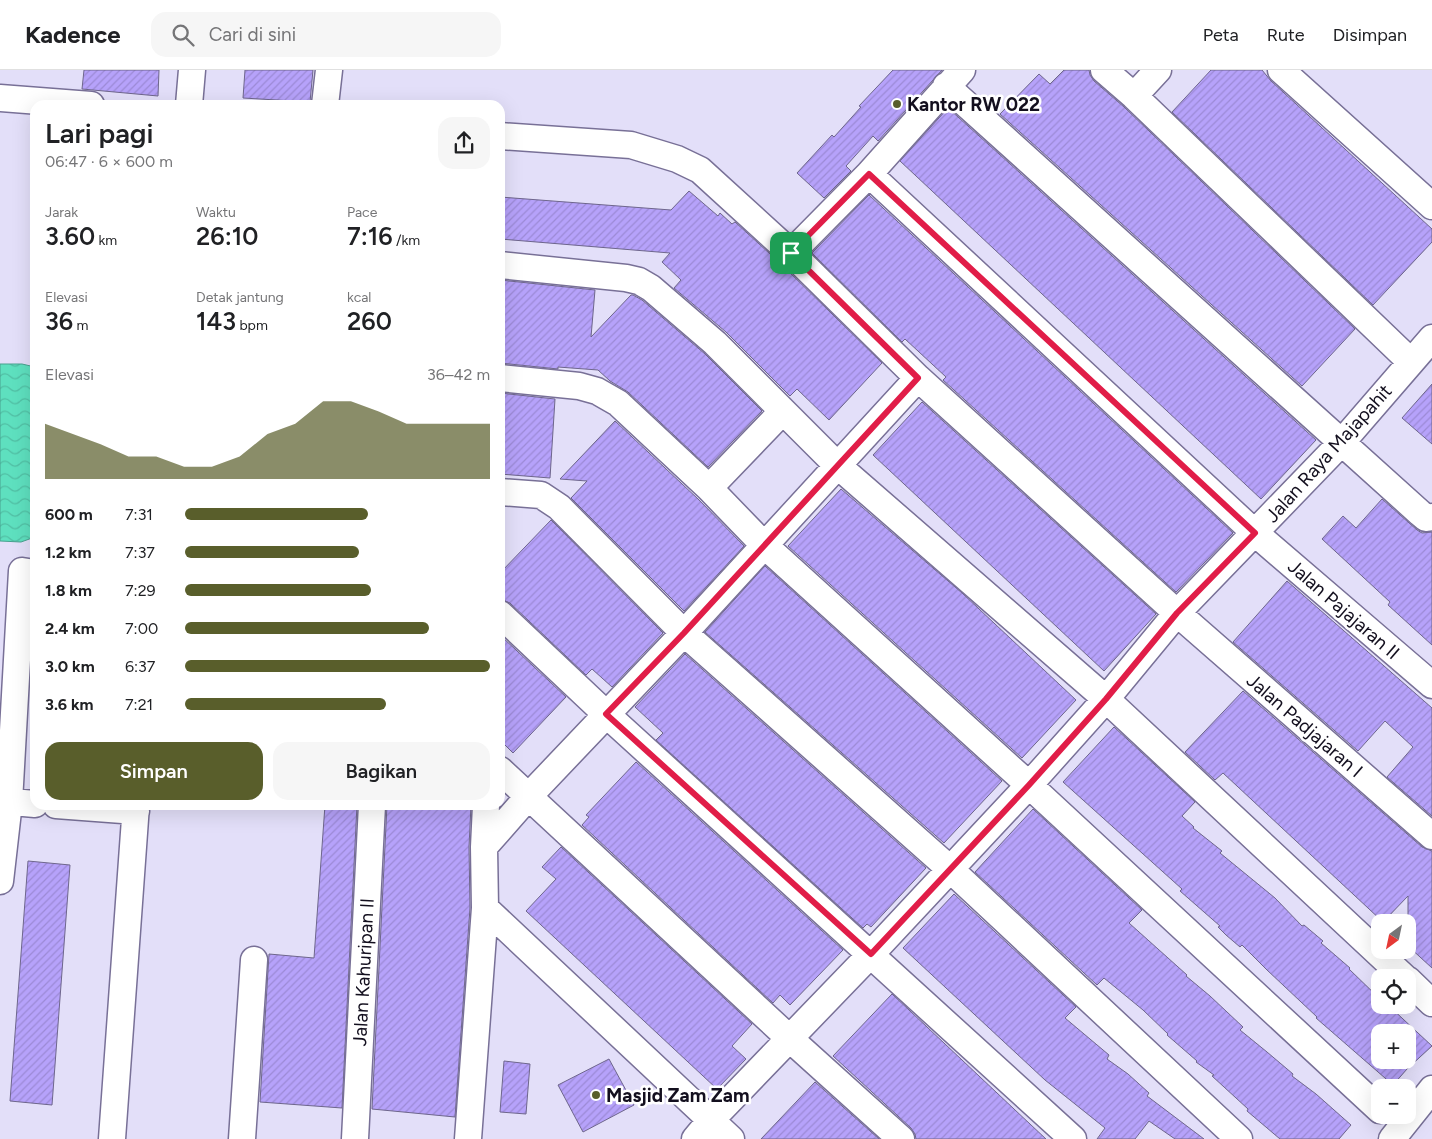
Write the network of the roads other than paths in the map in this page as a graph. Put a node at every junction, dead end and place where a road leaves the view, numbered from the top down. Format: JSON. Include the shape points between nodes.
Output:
{"nodes":[{"id":1,"x":192,"y":70,"type":"edge"},
{"id":2,"x":329,"y":70,"type":"edge"},
{"id":3,"x":1104,"y":70,"type":"edge"},
{"id":4,"x":1158,"y":70,"type":"edge"},
{"id":5,"x":1281,"y":70,"type":"edge"},
{"id":6,"x":954,"y":78,"type":"edge"},
{"id":7,"x":1134,"y":96,"type":"junction"},
{"id":8,"x":0,"y":98,"type":"edge"},
{"id":9,"x":30,"y":100,"type":"edge"},
{"id":10,"x":189,"y":100,"type":"edge"},
{"id":11,"x":326,"y":100,"type":"edge"},
{"id":12,"x":505,"y":136,"type":"edge"},
{"id":13,"x":869,"y":174,"type":"junction"},
{"id":14,"x":1432,"y":206,"type":"edge"},
{"id":15,"x":791,"y":253,"type":"junction"},
{"id":16,"x":505,"y":266,"type":"edge"},
{"id":17,"x":1432,"y":338,"type":"edge"},
{"id":18,"x":1411,"y":362,"type":"junction"},
{"id":19,"x":918,"y":378,"type":"junction"},
{"id":20,"x":505,"y":379,"type":"edge"},
{"id":21,"x":782,"y":412,"type":"junction"},
{"id":22,"x":1342,"y":442,"type":"junction"},
{"id":23,"x":837,"y":465,"type":"junction"},
{"id":24,"x":709,"y":488,"type":"junction"},
{"id":25,"x":505,"y":492,"type":"edge"},
{"id":26,"x":1432,"y":517,"type":"edge"},
{"id":27,"x":1255,"y":533,"type":"junction"},
{"id":28,"x":764,"y":544,"type":"junction"},
{"id":29,"x":19,"y":571,"type":"edge"},
{"id":30,"x":1177,"y":613,"type":"junction"},
{"id":31,"x":505,"y":619,"type":"edge"},
{"id":32,"x":684,"y":633,"type":"junction"},
{"id":33,"x":8,"y":683,"type":"edge"},
{"id":34,"x":1432,"y":685,"type":"edge"},
{"id":35,"x":1106,"y":699,"type":"junction"},
{"id":36,"x":606,"y":714,"type":"junction"},
{"id":37,"x":505,"y":775,"type":"edge"},
{"id":38,"x":1029,"y":785,"type":"junction"},
{"id":39,"x":528,"y":796,"type":"junction"},
{"id":40,"x":5,"y":801,"type":"edge"},
{"id":41,"x":30,"y":804,"type":"edge"},
{"id":42,"x":136,"y":810,"type":"edge"},
{"id":43,"x":372,"y":810,"type":"edge"},
{"id":44,"x":486,"y":810,"type":"edge"},
{"id":45,"x":1432,"y":836,"type":"edge"},
{"id":46,"x":484,"y":847,"type":"junction"},
{"id":47,"x":950,"y":869,"type":"junction"},
{"id":48,"x":0,"y":881,"type":"edge"},
{"id":49,"x":485,"y":908,"type":"junction"},
{"id":50,"x":871,"y":954,"type":"junction"},
{"id":51,"x":254,"y":960,"type":"dead end"},
{"id":52,"x":1395,"y":969,"type":"edge"},
{"id":53,"x":1416,"y":988,"type":"edge"},
{"id":54,"x":1432,"y":1003,"type":"edge"},
{"id":55,"x":789,"y":1038,"type":"junction"},
{"id":56,"x":1432,"y":1089,"type":"edge"},
{"id":57,"x":1371,"y":1102,"type":"edge"},
{"id":58,"x":1392,"y":1128,"type":"edge"},
{"id":59,"x":703,"y":1130,"type":"edge"},
{"id":60,"x":112,"y":1139,"type":"edge"},
{"id":61,"x":242,"y":1139,"type":"edge"},
{"id":62,"x":355,"y":1139,"type":"edge"},
{"id":63,"x":468,"y":1139,"type":"edge"},
{"id":64,"x":731,"y":1139,"type":"edge"},
{"id":65,"x":901,"y":1139,"type":"edge"},
{"id":66,"x":1073,"y":1139,"type":"edge"},
{"id":67,"x":1239,"y":1139,"type":"edge"}],
"edges":[{"from":1,"to":10,"type":"street"},
{"from":2,"to":11,"type":"street"},
{"from":3,"to":7,"type":"street"},
{"from":4,"to":7,"type":"street"},
{"from":5,"to":14,"type":"street"},
{"from":6,"to":13,"type":"street"},
{"from":6,"to":22,"type":"street"},
{"from":7,"to":18,"type":"street"},
{"from":8,"to":9,"type":"street"},
{"from":12,"to":15,"type":"street","name":"Jalan Padjajaran I","via":[[631,145],[677,159],[700,170]]},
{"from":13,"to":15,"type":"street"},
{"from":13,"to":27,"type":"street","name":"Jalan Pajajaran II"},
{"from":15,"to":19,"type":"street","name":"Jalan Padjajaran I"},
{"from":16,"to":21,"type":"street","via":[[639,281],[715,343]]},
{"from":17,"to":18,"type":"street","name":"Jalan Raya Majapahit"},
{"from":18,"to":22,"type":"street","name":"Jalan Raya Majapahit"},
{"from":19,"to":23,"type":"street"},
{"from":19,"to":30,"type":"street","name":"Jalan Padjajaran I"},
{"from":20,"to":24,"type":"street","via":[[579,386],[597,391],[618,403]]},
{"from":21,"to":23,"type":"street"},
{"from":21,"to":24,"type":"street"},
{"from":22,"to":26,"type":"street","via":[[1420,514]]},
{"from":22,"to":27,"type":"street","name":"Jalan Raya Majapahit"},
{"from":23,"to":28,"type":"street"},
{"from":23,"to":35,"type":"street"},
{"from":24,"to":28,"type":"street"},
{"from":25,"to":32,"type":"street","via":[[541,495],[559,507]]},
{"from":27,"to":30,"type":"street","name":"Jalan Raya Majapahit"},
{"from":27,"to":34,"type":"street","name":"Jalan Pajajaran II"},
{"from":28,"to":32,"type":"street"},
{"from":28,"to":38,"type":"street"},
{"from":29,"to":33,"type":"street"},
{"from":30,"to":35,"type":"street","name":"Jalan Raya Majapahit"},
{"from":30,"to":45,"type":"street","name":"Jalan Padjajaran I"},
{"from":31,"to":36,"type":"street"},
{"from":32,"to":36,"type":"street"},
{"from":32,"to":47,"type":"street"},
{"from":33,"to":40,"type":"street"},
{"from":35,"to":38,"type":"street","name":"Jalan Raya Majapahit"},
{"from":35,"to":52,"type":"street"},
{"from":36,"to":39,"type":"street"},
{"from":36,"to":50,"type":"street"},
{"from":37,"to":39,"type":"street"},
{"from":38,"to":47,"type":"street","name":"Jalan Raya Majapahit"},
{"from":38,"to":57,"type":"street"},
{"from":39,"to":46,"type":"street"},
{"from":39,"to":55,"type":"street"},
{"from":40,"to":41,"type":"street"},
{"from":40,"to":48,"type":"street"},
{"from":42,"to":60,"type":"street"},
{"from":43,"to":62,"type":"street","name":"Jalan Kahuripan II"},
{"from":44,"to":46,"type":"street"},
{"from":46,"to":49,"type":"street"},
{"from":47,"to":50,"type":"street","name":"Jalan Raya Majapahit"},
{"from":47,"to":67,"type":"street"},
{"from":49,"to":59,"type":"street"},
{"from":49,"to":63,"type":"street"},
{"from":50,"to":55,"type":"street","name":"Jalan Raya Majapahit"},
{"from":50,"to":66,"type":"street"},
{"from":51,"to":61,"type":"street"},
{"from":53,"to":54,"type":"street"},
{"from":55,"to":59,"type":"street","name":"Jalan Raya Majapahit"},
{"from":55,"to":65,"type":"street"},
{"from":56,"to":58,"type":"street"},
{"from":59,"to":64,"type":"street"}]}
